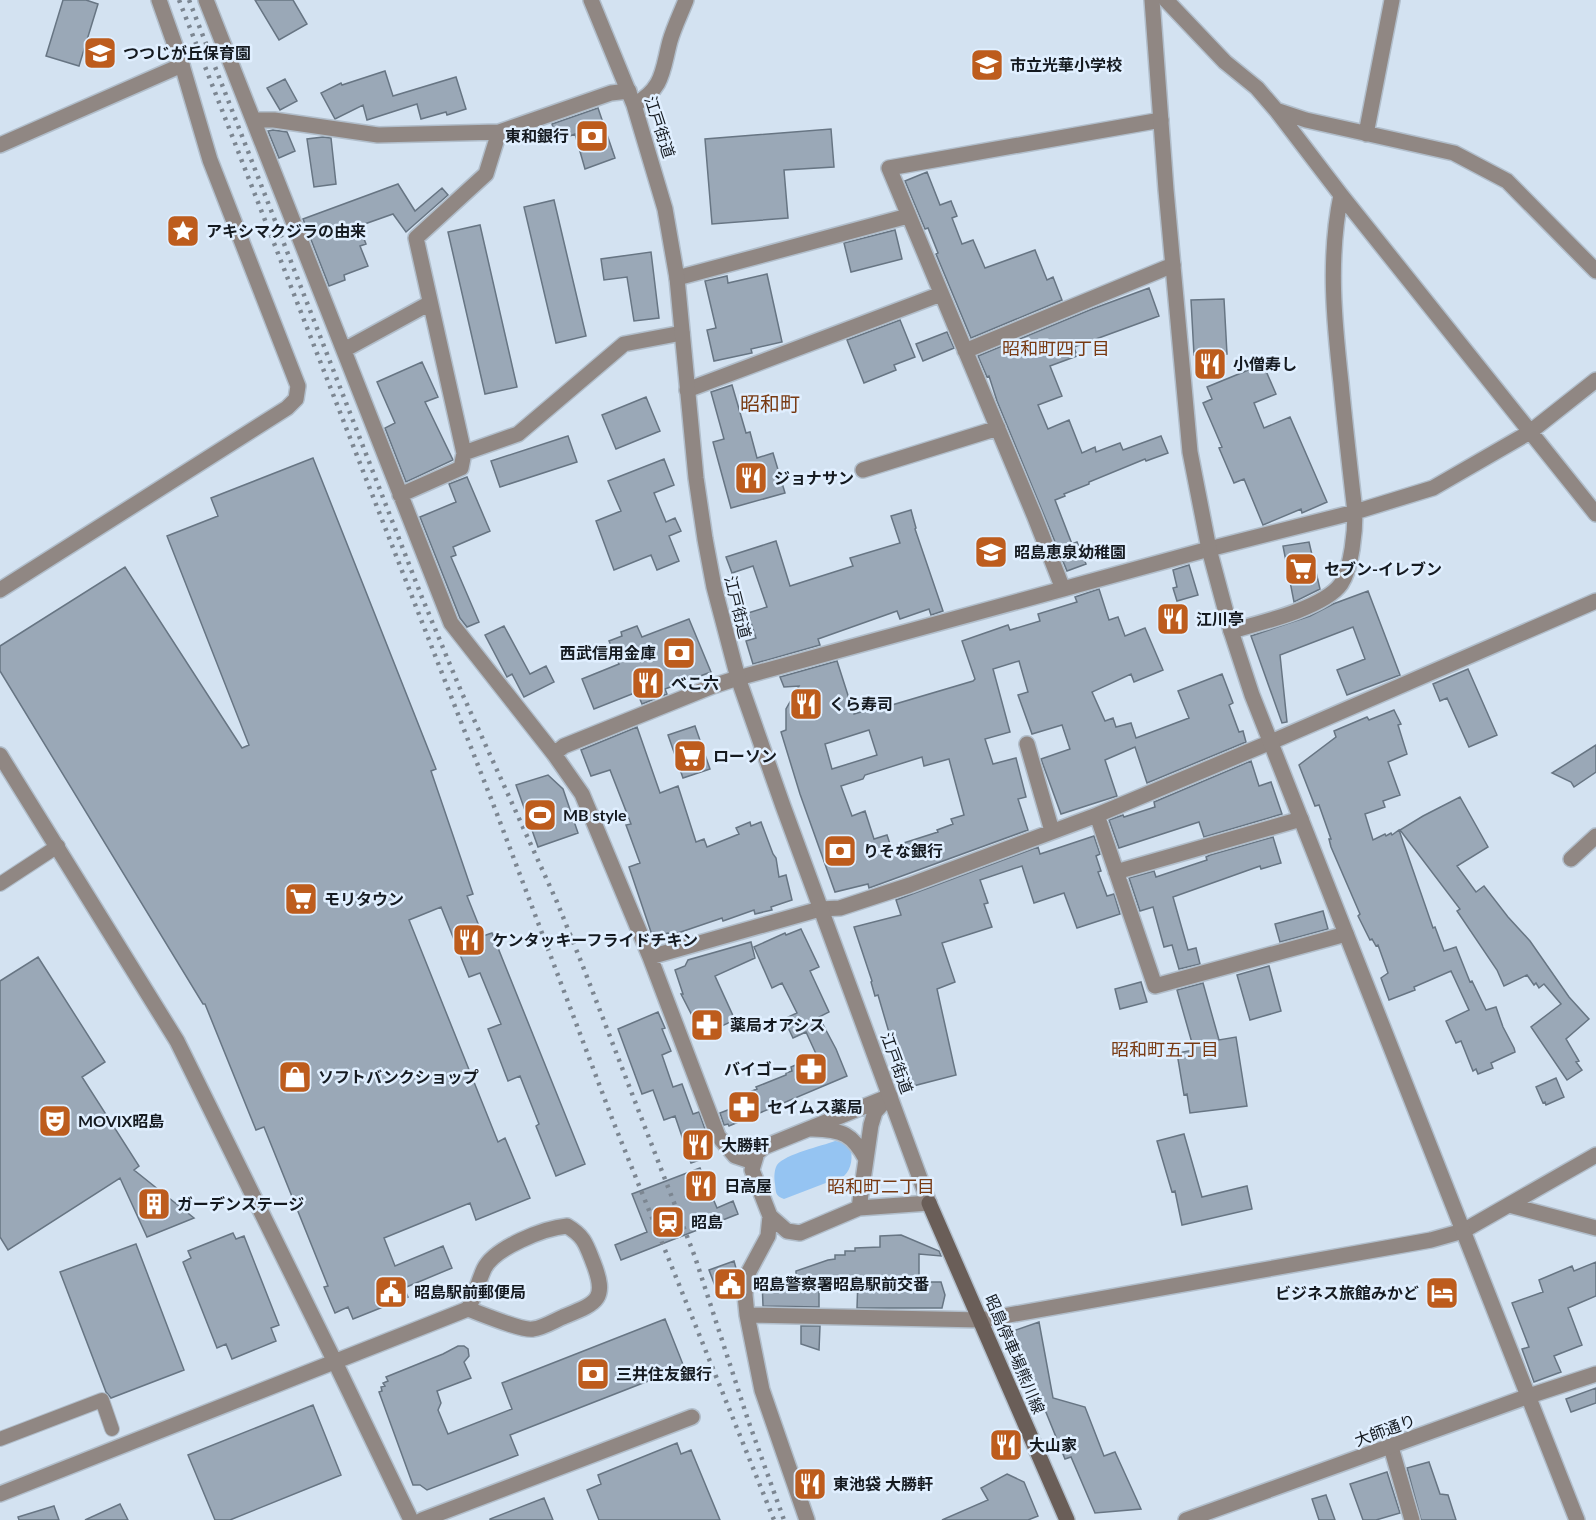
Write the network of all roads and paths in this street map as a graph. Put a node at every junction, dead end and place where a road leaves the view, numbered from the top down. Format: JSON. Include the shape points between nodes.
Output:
{"nodes":[{"id":1,"x":159,"y":0,"type":"edge"},
{"id":2,"x":206,"y":0,"type":"edge"},
{"id":3,"x":591,"y":0,"type":"edge"},
{"id":4,"x":686,"y":0,"type":"edge"},
{"id":5,"x":1152,"y":0,"type":"edge"},
{"id":6,"x":1166,"y":0,"type":"edge"},
{"id":7,"x":1392,"y":0,"type":"edge"},
{"id":8,"x":182,"y":65,"type":"junction"},
{"id":9,"x":631,"y":98,"type":"junction"},
{"id":10,"x":1276,"y":110,"type":"junction"},
{"id":11,"x":254,"y":120,"type":"junction"},
{"id":12,"x":1161,"y":120,"type":"junction"},
{"id":13,"x":499,"y":132,"type":"junction"},
{"id":14,"x":1365,"y":134,"type":"junction"},
{"id":15,"x":0,"y":145,"type":"edge"},
{"id":16,"x":1341,"y":195,"type":"junction"},
{"id":17,"x":908,"y":216,"type":"junction"},
{"id":18,"x":1173,"y":265,"type":"junction"},
{"id":19,"x":1596,"y":272,"type":"edge"},
{"id":20,"x":677,"y":278,"type":"junction"},
{"id":21,"x":940,"y":294,"type":"junction"},
{"id":22,"x":430,"y":303,"type":"junction"},
{"id":23,"x":682,"y":333,"type":"junction"},
{"id":24,"x":344,"y":350,"type":"junction"},
{"id":25,"x":964,"y":351,"type":"junction"},
{"id":26,"x":1596,"y":380,"type":"edge"},
{"id":27,"x":687,"y":390,"type":"junction"},
{"id":28,"x":998,"y":428,"type":"junction"},
{"id":29,"x":1530,"y":432,"type":"junction"},
{"id":30,"x":464,"y":453,"type":"junction"},
{"id":31,"x":863,"y":470,"type":"dead end"},
{"id":32,"x":400,"y":495,"type":"junction"},
{"id":33,"x":1354,"y":512,"type":"junction"},
{"id":34,"x":1596,"y":514,"type":"edge"},
{"id":35,"x":1209,"y":549,"type":"junction"},
{"id":36,"x":1063,"y":589,"type":"junction"},
{"id":37,"x":0,"y":590,"type":"edge"},
{"id":38,"x":1596,"y":601,"type":"edge"},
{"id":39,"x":1231,"y":632,"type":"junction"},
{"id":40,"x":738,"y":678,"type":"junction"},
{"id":41,"x":1271,"y":742,"type":"junction"},
{"id":42,"x":1027,"y":744,"type":"dead end"},
{"id":43,"x":554,"y":754,"type":"junction"},
{"id":44,"x":0,"y":755,"type":"edge"},
{"id":45,"x":1097,"y":814,"type":"junction"},
{"id":46,"x":1301,"y":819,"type":"junction"},
{"id":47,"x":1052,"y":831,"type":"junction"},
{"id":48,"x":1596,"y":836,"type":"edge"},
{"id":49,"x":58,"y":846,"type":"junction"},
{"id":50,"x":1570,"y":859,"type":"dead end"},
{"id":51,"x":1116,"y":872,"type":"junction"},
{"id":52,"x":0,"y":884,"type":"edge"},
{"id":53,"x":820,"y":909,"type":"junction"},
{"id":54,"x":1346,"y":934,"type":"junction"},
{"id":55,"x":650,"y":957,"type":"junction"},
{"id":56,"x":890,"y":1096,"type":"junction"},
{"id":57,"x":807,"y":1129,"type":"junction"},
{"id":58,"x":1596,"y":1155,"type":"edge"},
{"id":59,"x":866,"y":1159,"type":"junction"},
{"id":60,"x":753,"y":1162,"type":"junction"},
{"id":61,"x":929,"y":1203,"type":"junction"},
{"id":62,"x":1509,"y":1205,"type":"junction"},
{"id":63,"x":858,"y":1208,"type":"junction"},
{"id":64,"x":770,"y":1216,"type":"junction"},
{"id":65,"x":1596,"y":1228,"type":"edge"},
{"id":66,"x":1463,"y":1231,"type":"junction"},
{"id":67,"x":468,"y":1309,"type":"junction"},
{"id":68,"x":747,"y":1315,"type":"junction"},
{"id":69,"x":981,"y":1320,"type":"junction"},
{"id":70,"x":335,"y":1362,"type":"junction"},
{"id":71,"x":1596,"y":1374,"type":"edge"},
{"id":72,"x":1529,"y":1396,"type":"junction"},
{"id":73,"x":692,"y":1417,"type":"dead end"},
{"id":74,"x":112,"y":1429,"type":"dead end"},
{"id":75,"x":0,"y":1439,"type":"edge"},
{"id":76,"x":1390,"y":1447,"type":"junction"},
{"id":77,"x":0,"y":1494,"type":"edge"},
{"id":78,"x":411,"y":1520,"type":"edge"},
{"id":79,"x":422,"y":1520,"type":"edge"},
{"id":80,"x":807,"y":1520,"type":"edge"},
{"id":81,"x":1067,"y":1520,"type":"edge"},
{"id":82,"x":1186,"y":1520,"type":"edge"},
{"id":83,"x":1412,"y":1520,"type":"edge"},
{"id":84,"x":1577,"y":1520,"type":"edge"}],
"edges":[{"from":1,"to":8,"type":"street"},
{"from":2,"to":11,"type":"street"},
{"from":3,"to":9,"type":"street","name":"江戸街道"},
{"from":4,"to":9,"type":"street","via":[[661,80],[649,96]]},
{"from":5,"to":12,"type":"street"},
{"from":6,"to":10,"type":"street"},
{"from":7,"to":14,"type":"street"},
{"from":8,"to":15,"type":"street"},
{"from":8,"to":37,"type":"street","via":[[216,177],[298,386],[296,399]]},
{"from":9,"to":13,"type":"street","via":[[611,93]]},
{"from":9,"to":20,"type":"street","name":"江戸街道","via":[[665,209]]},
{"from":10,"to":14,"type":"street"},
{"from":10,"to":16,"type":"street"},
{"from":11,"to":13,"type":"street","via":[[378,135]]},
{"from":11,"to":24,"type":"street"},
{"from":12,"to":17,"type":"street","via":[[889,168]]},
{"from":12,"to":18,"type":"street"},
{"from":13,"to":22,"type":"street","via":[[486,174],[416,238]]},
{"from":14,"to":19,"type":"street","via":[[1455,153],[1507,181]]},
{"from":16,"to":29,"type":"street"},
{"from":16,"to":33,"type":"street","via":[[1332,255],[1334,318]]},
{"from":17,"to":20,"type":"street"},
{"from":17,"to":21,"type":"street"},
{"from":18,"to":25,"type":"street"},
{"from":18,"to":35,"type":"street","via":[[1190,452]]},
{"from":20,"to":23,"type":"street","name":"江戸街道"},
{"from":21,"to":25,"type":"street"},
{"from":21,"to":27,"type":"street"},
{"from":22,"to":24,"type":"street"},
{"from":22,"to":30,"type":"street"},
{"from":23,"to":27,"type":"street","name":"江戸街道"},
{"from":23,"to":30,"type":"street","via":[[624,344],[518,434]]},
{"from":24,"to":32,"type":"street"},
{"from":25,"to":28,"type":"street"},
{"from":26,"to":29,"type":"street"},
{"from":27,"to":40,"type":"street","name":"江戸街道","via":[[705,539]]},
{"from":28,"to":31,"type":"street"},
{"from":28,"to":36,"type":"street"},
{"from":29,"to":33,"type":"street","via":[[1433,488]]},
{"from":29,"to":34,"type":"street"},
{"from":30,"to":32,"type":"street","via":[[461,468]]},
{"from":32,"to":43,"type":"street","via":[[451,623]]},
{"from":33,"to":35,"type":"street"},
{"from":33,"to":39,"type":"street","via":[[1355,529],[1340,586],[1328,597]]},
{"from":35,"to":36,"type":"street"},
{"from":35,"to":39,"type":"street"},
{"from":36,"to":40,"type":"street"},
{"from":38,"to":41,"type":"street"},
{"from":39,"to":41,"type":"street"},
{"from":40,"to":43,"type":"street","via":[[564,746]]},
{"from":40,"to":53,"type":"street","name":"江戸街道"},
{"from":41,"to":45,"type":"street"},
{"from":41,"to":46,"type":"street"},
{"from":42,"to":47,"type":"street"},
{"from":43,"to":55,"type":"street","via":[[582,794]]},
{"from":44,"to":49,"type":"street"},
{"from":45,"to":47,"type":"street"},
{"from":45,"to":51,"type":"street"},
{"from":46,"to":51,"type":"street"},
{"from":46,"to":54,"type":"street"},
{"from":47,"to":53,"type":"street","via":[[910,885],[840,908]]},
{"from":48,"to":50,"type":"street"},
{"from":49,"to":52,"type":"street"},
{"from":49,"to":70,"type":"street","via":[[177,1041]]},
{"from":51,"to":54,"type":"street","via":[[1155,986]]},
{"from":53,"to":55,"type":"street"},
{"from":53,"to":56,"type":"street","name":"江戸街道"},
{"from":54,"to":66,"type":"street"},
{"from":55,"to":60,"type":"street","via":[[718,1136],[735,1156]]},
{"from":56,"to":57,"type":"street"},
{"from":56,"to":59,"type":"street","via":[[875,1112]]},
{"from":56,"to":61,"type":"street","name":"江戸街道"},
{"from":57,"to":59,"type":"street","via":[[849,1136]]},
{"from":57,"to":60,"type":"street","via":[[764,1147]]},
{"from":58,"to":62,"type":"street"},
{"from":59,"to":63,"type":"street"},
{"from":60,"to":64,"type":"street","via":[[752,1170]]},
{"from":61,"to":63,"type":"street"},
{"from":61,"to":69,"type":"main road","name":"昭島停車場熊川線"},
{"from":62,"to":65,"type":"street"},
{"from":62,"to":66,"type":"street"},
{"from":63,"to":64,"type":"street","via":[[800,1233],[787,1231]]},
{"from":64,"to":68,"type":"street","via":[[768,1236],[746,1277]]},
{"from":66,"to":69,"type":"street","via":[[1431,1240]]},
{"from":66,"to":72,"type":"street"},
{"from":67,"to":67,"type":"street","via":[[484,1268],[499,1252],[554,1227],[567,1226],[579,1233],[600,1280],[599,1295],[589,1306],[534,1329],[523,1329]]},
{"from":67,"to":70,"type":"street"},
{"from":68,"to":69,"type":"street"},
{"from":68,"to":80,"type":"street","via":[[762,1390]]},
{"from":69,"to":81,"type":"main road","name":"昭島停車場熊川線"},
{"from":70,"to":77,"type":"street"},
{"from":70,"to":78,"type":"street"},
{"from":71,"to":72,"type":"street","name":"大師通り"},
{"from":72,"to":76,"type":"street","name":"大師通り"},
{"from":72,"to":84,"type":"street"},
{"from":73,"to":79,"type":"street"},
{"from":74,"to":75,"type":"street","via":[[102,1400]]},
{"from":76,"to":82,"type":"street","name":"大師通り"},
{"from":76,"to":83,"type":"street"}]}
